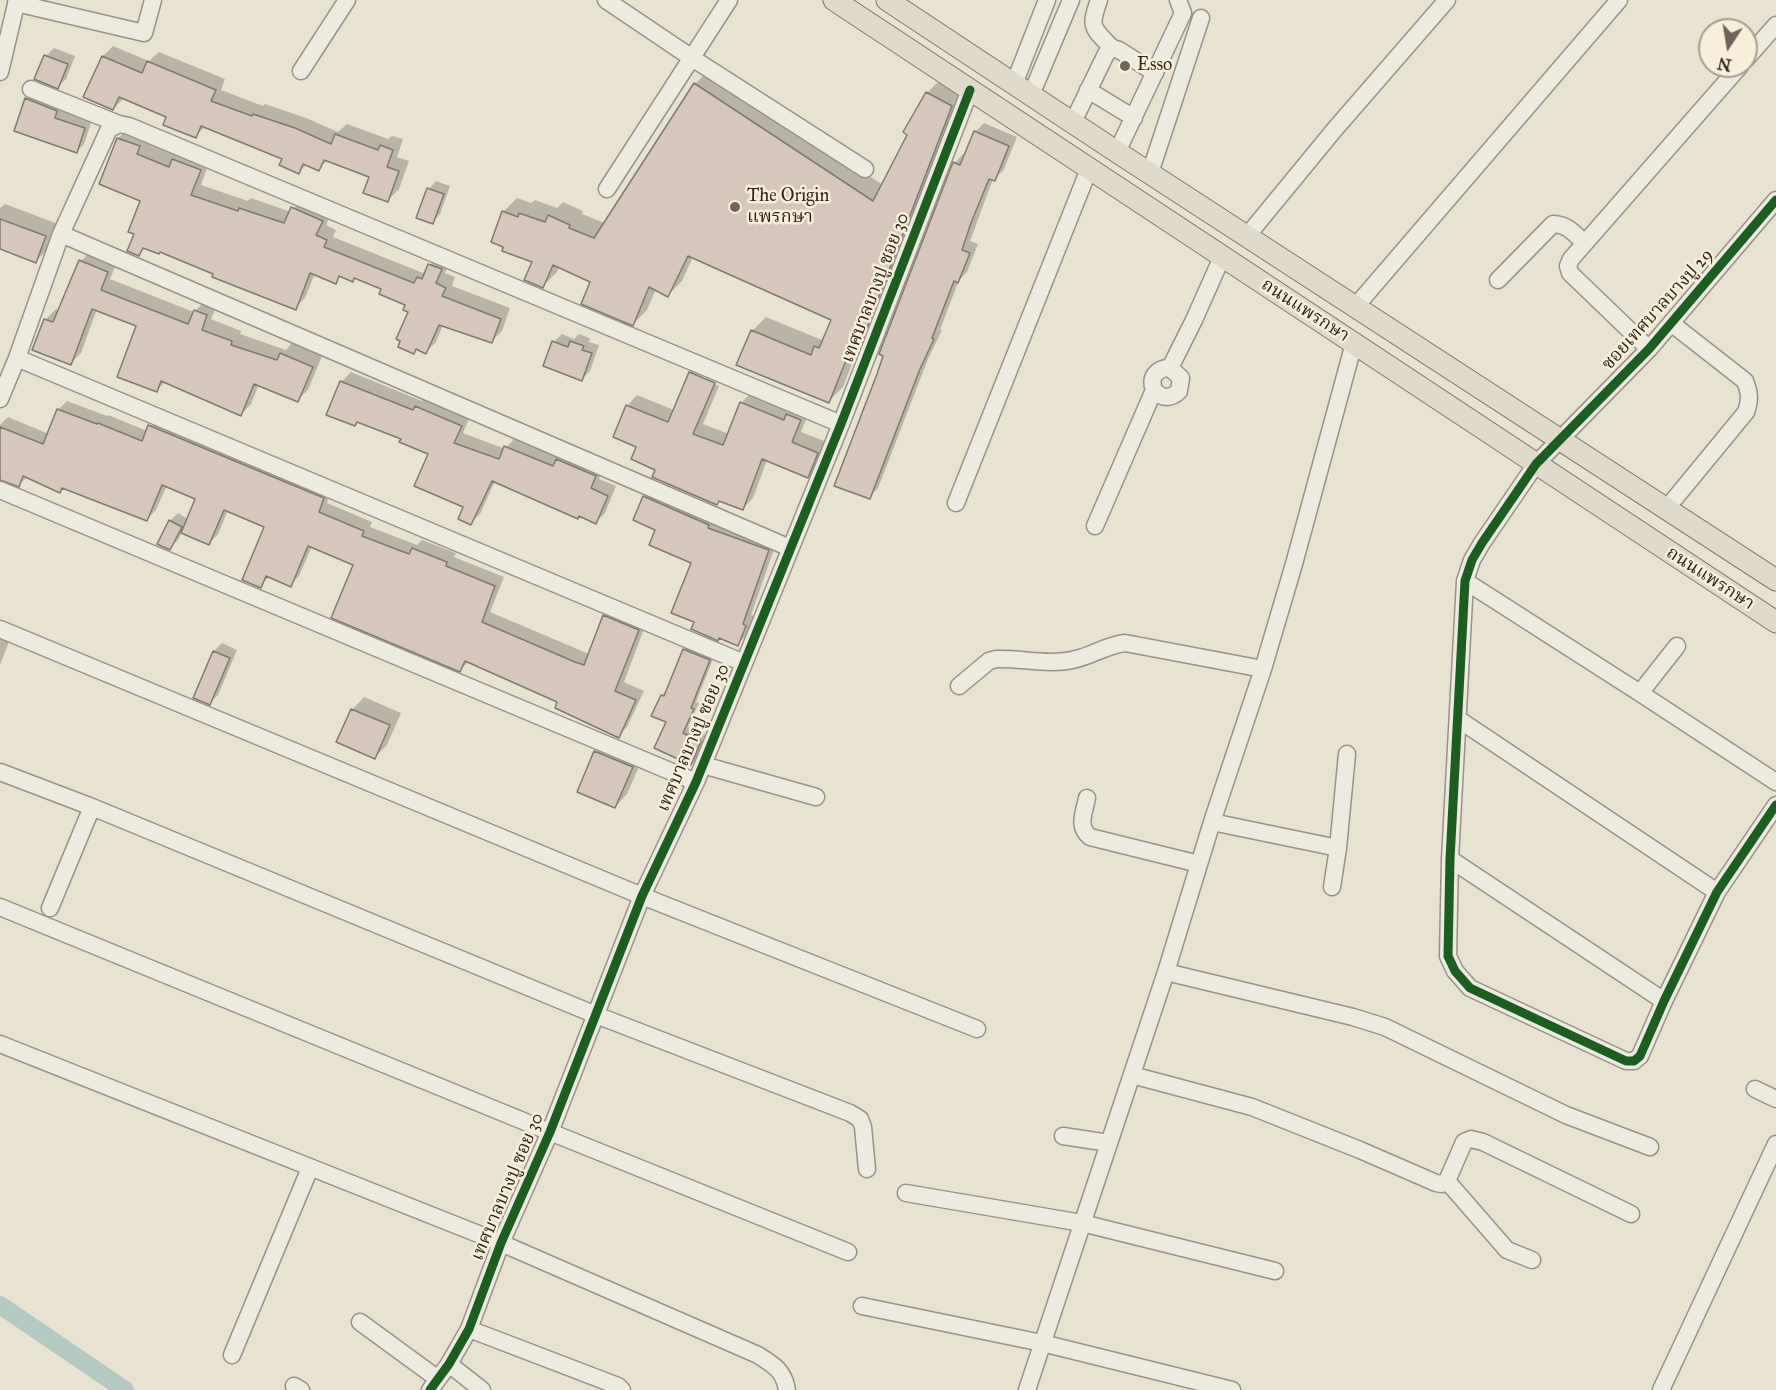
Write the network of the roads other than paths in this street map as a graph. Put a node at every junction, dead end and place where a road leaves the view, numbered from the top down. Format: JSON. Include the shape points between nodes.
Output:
{"nodes":[{"id":1,"x":153,"y":0,"type":"edge"},
{"id":2,"x":347,"y":0,"type":"edge"},
{"id":3,"x":606,"y":0,"type":"edge"},
{"id":4,"x":729,"y":0,"type":"edge"},
{"id":5,"x":834,"y":0,"type":"edge"},
{"id":6,"x":887,"y":0,"type":"edge"},
{"id":7,"x":1047,"y":0,"type":"edge"},
{"id":8,"x":1071,"y":0,"type":"edge"},
{"id":9,"x":1099,"y":0,"type":"edge"},
{"id":10,"x":1178,"y":0,"type":"edge"},
{"id":11,"x":1448,"y":0,"type":"edge"},
{"id":12,"x":1619,"y":0,"type":"edge"},
{"id":13,"x":17,"y":2,"type":"edge"},
{"id":14,"x":1201,"y":18,"type":"dead end"},
{"id":15,"x":1776,"y":25,"type":"edge"},
{"id":16,"x":4,"y":38,"type":"edge"},
{"id":17,"x":1758,"y":45,"type":"edge"},
{"id":18,"x":1112,"y":48,"type":"junction"},
{"id":19,"x":692,"y":58,"type":"junction"},
{"id":20,"x":301,"y":71,"type":"dead end"},
{"id":21,"x":0,"y":72,"type":"edge"},
{"id":22,"x":1155,"y":73,"type":"junction"},
{"id":23,"x":1729,"y":78,"type":"edge"},
{"id":24,"x":31,"y":89,"type":"dead end"},
{"id":25,"x":1023,"y":89,"type":"junction"},
{"id":26,"x":970,"y":90,"type":"junction"},
{"id":27,"x":1088,"y":90,"type":"junction"},
{"id":28,"x":1134,"y":118,"type":"junction"},
{"id":29,"x":1073,"y":122,"type":"junction"},
{"id":30,"x":119,"y":124,"type":"junction"},
{"id":31,"x":1117,"y":152,"type":"junction"},
{"id":32,"x":866,"y":169,"type":"dead end"},
{"id":33,"x":1089,"y":169,"type":"junction"},
{"id":34,"x":1149,"y":173,"type":"junction"},
{"id":35,"x":607,"y":189,"type":"dead end"},
{"id":36,"x":1776,"y":200,"type":"edge"},
{"id":37,"x":61,"y":234,"type":"junction"},
{"id":38,"x":1247,"y":236,"type":"junction"},
{"id":39,"x":1584,"y":243,"type":"junction"},
{"id":40,"x":1222,"y":257,"type":"junction"},
{"id":41,"x":1498,"y":280,"type":"dead end"},
{"id":42,"x":1356,"y":306,"type":"junction"},
{"id":43,"x":1671,"y":323,"type":"junction"},
{"id":44,"x":1354,"y":343,"type":"junction"},
{"id":45,"x":1649,"y":349,"type":"junction"},
{"id":46,"x":17,"y":358,"type":"junction"},
{"id":47,"x":1170,"y":368,"type":"junction"},
{"id":48,"x":1154,"y":390,"type":"junction"},
{"id":49,"x":0,"y":399,"type":"edge"},
{"id":50,"x":841,"y":424,"type":"junction"},
{"id":51,"x":1560,"y":439,"type":"junction"},
{"id":52,"x":1536,"y":464,"type":"junction"},
{"id":53,"x":0,"y":490,"type":"edge"},
{"id":54,"x":956,"y":503,"type":"dead end"},
{"id":55,"x":1667,"y":508,"type":"junction"},
{"id":56,"x":1095,"y":526,"type":"dead end"},
{"id":57,"x":790,"y":549,"type":"junction"},
{"id":58,"x":1776,"y":580,"type":"edge"},
{"id":59,"x":1465,"y":581,"type":"junction"},
{"id":60,"x":1776,"y":622,"type":"edge"},
{"id":61,"x":0,"y":629,"type":"edge"},
{"id":62,"x":1677,"y":646,"type":"dead end"},
{"id":63,"x":744,"y":663,"type":"junction"},
{"id":64,"x":1263,"y":669,"type":"junction"},
{"id":65,"x":959,"y":686,"type":"dead end"},
{"id":66,"x":1641,"y":693,"type":"junction"},
{"id":67,"x":1458,"y":719,"type":"junction"},
{"id":68,"x":1347,"y":754,"type":"dead end"},
{"id":69,"x":703,"y":765,"type":"junction"},
{"id":70,"x":0,"y":772,"type":"edge"},
{"id":71,"x":696,"y":782,"type":"junction"},
{"id":72,"x":1776,"y":782,"type":"edge"},
{"id":73,"x":816,"y":797,"type":"dead end"},
{"id":74,"x":1088,"y":798,"type":"dead end"},
{"id":75,"x":1776,"y":805,"type":"edge"},
{"id":76,"x":92,"y":807,"type":"junction"},
{"id":77,"x":1212,"y":822,"type":"junction"},
{"id":78,"x":1338,"y":848,"type":"junction"},
{"id":79,"x":1450,"y":859,"type":"junction"},
{"id":80,"x":1199,"y":864,"type":"junction"},
{"id":81,"x":1332,"y":887,"type":"dead end"},
{"id":82,"x":1718,"y":892,"type":"junction"},
{"id":83,"x":642,"y":896,"type":"junction"},
{"id":84,"x":0,"y":907,"type":"edge"},
{"id":85,"x":50,"y":908,"type":"dead end"},
{"id":86,"x":1166,"y":972,"type":"junction"},
{"id":87,"x":1664,"y":1001,"type":"junction"},
{"id":88,"x":596,"y":1015,"type":"junction"},
{"id":89,"x":977,"y":1029,"type":"dead end"},
{"id":90,"x":0,"y":1044,"type":"edge"},
{"id":91,"x":1132,"y":1075,"type":"junction"},
{"id":92,"x":1755,"y":1089,"type":"dead end"},
{"id":93,"x":1776,"y":1099,"type":"edge"},
{"id":94,"x":550,"y":1132,"type":"junction"},
{"id":95,"x":1063,"y":1136,"type":"dead end"},
{"id":96,"x":1109,"y":1143,"type":"junction"},
{"id":97,"x":1776,"y":1144,"type":"edge"},
{"id":98,"x":1650,"y":1147,"type":"dead end"},
{"id":99,"x":310,"y":1168,"type":"junction"},
{"id":100,"x":867,"y":1169,"type":"dead end"},
{"id":101,"x":1447,"y":1180,"type":"junction"},
{"id":102,"x":906,"y":1192,"type":"dead end"},
{"id":103,"x":1631,"y":1214,"type":"dead end"},
{"id":104,"x":1082,"y":1223,"type":"junction"},
{"id":105,"x":501,"y":1243,"type":"junction"},
{"id":106,"x":848,"y":1252,"type":"dead end"},
{"id":107,"x":1532,"y":1260,"type":"dead end"},
{"id":108,"x":1275,"y":1271,"type":"dead end"},
{"id":109,"x":862,"y":1306,"type":"dead end"},
{"id":110,"x":360,"y":1322,"type":"dead end"},
{"id":111,"x":469,"y":1329,"type":"junction"},
{"id":112,"x":1042,"y":1343,"type":"junction"},
{"id":113,"x":232,"y":1355,"type":"dead end"},
{"id":114,"x":449,"y":1364,"type":"junction"},
{"id":115,"x":434,"y":1384,"type":"edge"},
{"id":116,"x":482,"y":1390,"type":"edge"},
{"id":117,"x":622,"y":1390,"type":"edge"},
{"id":118,"x":787,"y":1390,"type":"edge"},
{"id":119,"x":1027,"y":1390,"type":"edge"},
{"id":120,"x":1232,"y":1390,"type":"edge"},
{"id":121,"x":1661,"y":1390,"type":"edge"}],
"edges":[{"from":1,"to":13,"type":"street","via":[[144,33]]},
{"from":2,"to":20,"type":"street"},
{"from":3,"to":19,"type":"street"},
{"from":4,"to":19,"type":"street"},
{"from":5,"to":26,"type":"main road","name":"ถนนแพรกษา"},
{"from":6,"to":25,"type":"main road","name":"ถนนแพรกษา"},
{"from":7,"to":25,"type":"street"},
{"from":8,"to":25,"type":"street"},
{"from":9,"to":18,"type":"street","via":[[1092,24]]},
{"from":10,"to":22,"type":"street","via":[[1183,13]]},
{"from":11,"to":38,"type":"street"},
{"from":12,"to":42,"type":"street"},
{"from":13,"to":16,"type":"street"},
{"from":14,"to":34,"type":"street"},
{"from":15,"to":17,"type":"street"},
{"from":16,"to":21,"type":"street"},
{"from":18,"to":22,"type":"street"},
{"from":18,"to":27,"type":"street"},
{"from":19,"to":32,"type":"street"},
{"from":19,"to":35,"type":"street"},
{"from":22,"to":28,"type":"street"},
{"from":23,"to":39,"type":"street"},
{"from":24,"to":30,"type":"street"},
{"from":25,"to":29,"type":"main road","name":"ถนนแพรกษา"},
{"from":26,"to":33,"type":"main road","name":"ถนนแพรกษา"},
{"from":26,"to":50,"type":"street","name":"เทศบาลบางปู ซอย 30"},
{"from":27,"to":28,"type":"street"},
{"from":27,"to":29,"type":"street"},
{"from":28,"to":31,"type":"street"},
{"from":29,"to":31,"type":"main road","name":"ถนนแพรกษา"},
{"from":30,"to":37,"type":"street","via":[[109,129]]},
{"from":30,"to":50,"type":"street"},
{"from":31,"to":34,"type":"main road","name":"ถนนแพรกษา"},
{"from":33,"to":40,"type":"main road","name":"ถนนแพรกษา"},
{"from":33,"to":54,"type":"street"},
{"from":34,"to":38,"type":"main road","name":"ถนนแพรกษา"},
{"from":36,"to":43,"type":"street","name":"ซอยเทศบาลบางปู 29"},
{"from":37,"to":46,"type":"street"},
{"from":37,"to":57,"type":"street"},
{"from":38,"to":42,"type":"main road","name":"ถนนแพรกษา"},
{"from":39,"to":41,"type":"street","via":[[1568,228],[1553,224]]},
{"from":39,"to":45,"type":"street","via":[[1571,259],[1570,273]]},
{"from":40,"to":44,"type":"main road","name":"ถนนแพรกษา"},
{"from":40,"to":47,"type":"street"},
{"from":42,"to":51,"type":"main road","name":"ถนนแพรกษา"},
{"from":43,"to":45,"type":"street","name":"ซอยเทศบาลบางปู 29"},
{"from":43,"to":55,"type":"street","via":[[1745,381],[1750,403]]},
{"from":44,"to":52,"type":"main road","name":"ถนนแพรกษา"},
{"from":44,"to":64,"type":"street"},
{"from":45,"to":51,"type":"street","name":"ซอยเทศบาลบางปู 29"},
{"from":46,"to":49,"type":"street"},
{"from":46,"to":63,"type":"street"},
{"from":47,"to":48,"type":"street","via":[[1156,372]]},
{"from":47,"to":48,"type":"street","via":[[1181,378],[1179,391],[1167,397]]},
{"from":48,"to":56,"type":"street"},
{"from":50,"to":57,"type":"street","name":"เทศบาลบางปู ซอย 30"},
{"from":51,"to":52,"type":"street","name":"ซอยเทศบาลบางปู 29"},
{"from":51,"to":55,"type":"main road","name":"ถนนแพรกษา"},
{"from":52,"to":59,"type":"street","name":"ซอยเทศบาลบางปู 29","via":[[1482,543]]},
{"from":52,"to":60,"type":"main road","name":"ถนนแพรกษา"},
{"from":53,"to":71,"type":"street"},
{"from":55,"to":58,"type":"main road","name":"ถนนแพรกษา"},
{"from":57,"to":63,"type":"street","name":"เทศบาลบางปู ซอย 30"},
{"from":59,"to":66,"type":"street"},
{"from":59,"to":67,"type":"street","name":"ซอยเทศบาลบางปู 29"},
{"from":61,"to":83,"type":"street"},
{"from":62,"to":66,"type":"street"},
{"from":63,"to":69,"type":"street","name":"เทศบาลบางปู ซอย 30"},
{"from":64,"to":65,"type":"street","via":[[1125,643],[1059,662],[996,659]]},
{"from":64,"to":77,"type":"street"},
{"from":66,"to":72,"type":"street"},
{"from":67,"to":79,"type":"street","name":"ซอยเทศบาลบางปู 29"},
{"from":67,"to":82,"type":"street"},
{"from":68,"to":78,"type":"street"},
{"from":69,"to":71,"type":"street","name":"เทศบาลบางปู ซอย 30"},
{"from":69,"to":73,"type":"street"},
{"from":70,"to":76,"type":"street"},
{"from":71,"to":83,"type":"street","name":"เทศบาลบางปู ซอย 30"},
{"from":74,"to":80,"type":"street","via":[[1081,826],[1090,837]]},
{"from":75,"to":82,"type":"street","name":"ซอยเทศบาลบางปู 29"},
{"from":76,"to":85,"type":"street"},
{"from":76,"to":88,"type":"street"},
{"from":77,"to":78,"type":"street"},
{"from":77,"to":80,"type":"street"},
{"from":78,"to":81,"type":"street"},
{"from":79,"to":87,"type":"street"},
{"from":79,"to":87,"type":"street","name":"ซอยเทศบาลบางปู 29","via":[[1448,956],[1470,987],[1626,1061],[1640,1056]]},
{"from":80,"to":86,"type":"street"},
{"from":82,"to":87,"type":"street","name":"ซอยเทศบาลบางปู 29"},
{"from":83,"to":88,"type":"street","name":"เทศบาลบางปู ซอย 30"},
{"from":83,"to":89,"type":"street"},
{"from":84,"to":94,"type":"street"},
{"from":86,"to":91,"type":"street"},
{"from":86,"to":98,"type":"street","via":[[1384,1027],[1566,1115]]},
{"from":88,"to":94,"type":"street","name":"เทศบาลบางปู ซอย 30"},
{"from":88,"to":100,"type":"street","via":[[850,1113],[860,1119],[863,1127]]},
{"from":90,"to":99,"type":"street"},
{"from":91,"to":96,"type":"street"},
{"from":91,"to":101,"type":"street","via":[[1252,1107],[1436,1183]]},
{"from":92,"to":93,"type":"street"},
{"from":94,"to":105,"type":"street","name":"เทศบาลบางปู ซอย 30"},
{"from":94,"to":106,"type":"street"},
{"from":95,"to":96,"type":"street"},
{"from":96,"to":104,"type":"street"},
{"from":97,"to":121,"type":"street"},
{"from":99,"to":105,"type":"street"},
{"from":99,"to":113,"type":"street"},
{"from":101,"to":103,"type":"street","via":[[1464,1142],[1471,1139]]},
{"from":101,"to":107,"type":"street","via":[[1507,1250]]},
{"from":102,"to":104,"type":"street"},
{"from":104,"to":108,"type":"street"},
{"from":104,"to":112,"type":"street"},
{"from":105,"to":111,"type":"street","name":"เทศบาลบางปู ซอย 30"},
{"from":105,"to":118,"type":"street","via":[[758,1355],[783,1372]]},
{"from":109,"to":112,"type":"street"},
{"from":110,"to":115,"type":"street"},
{"from":111,"to":114,"type":"street","name":"เทศบาลบางปู ซอย 30"},
{"from":111,"to":117,"type":"street"},
{"from":112,"to":119,"type":"street"},
{"from":112,"to":120,"type":"street"},
{"from":114,"to":115,"type":"street","name":"เทศบาลบางปู ซอย 30"},
{"from":114,"to":116,"type":"street"}]}
